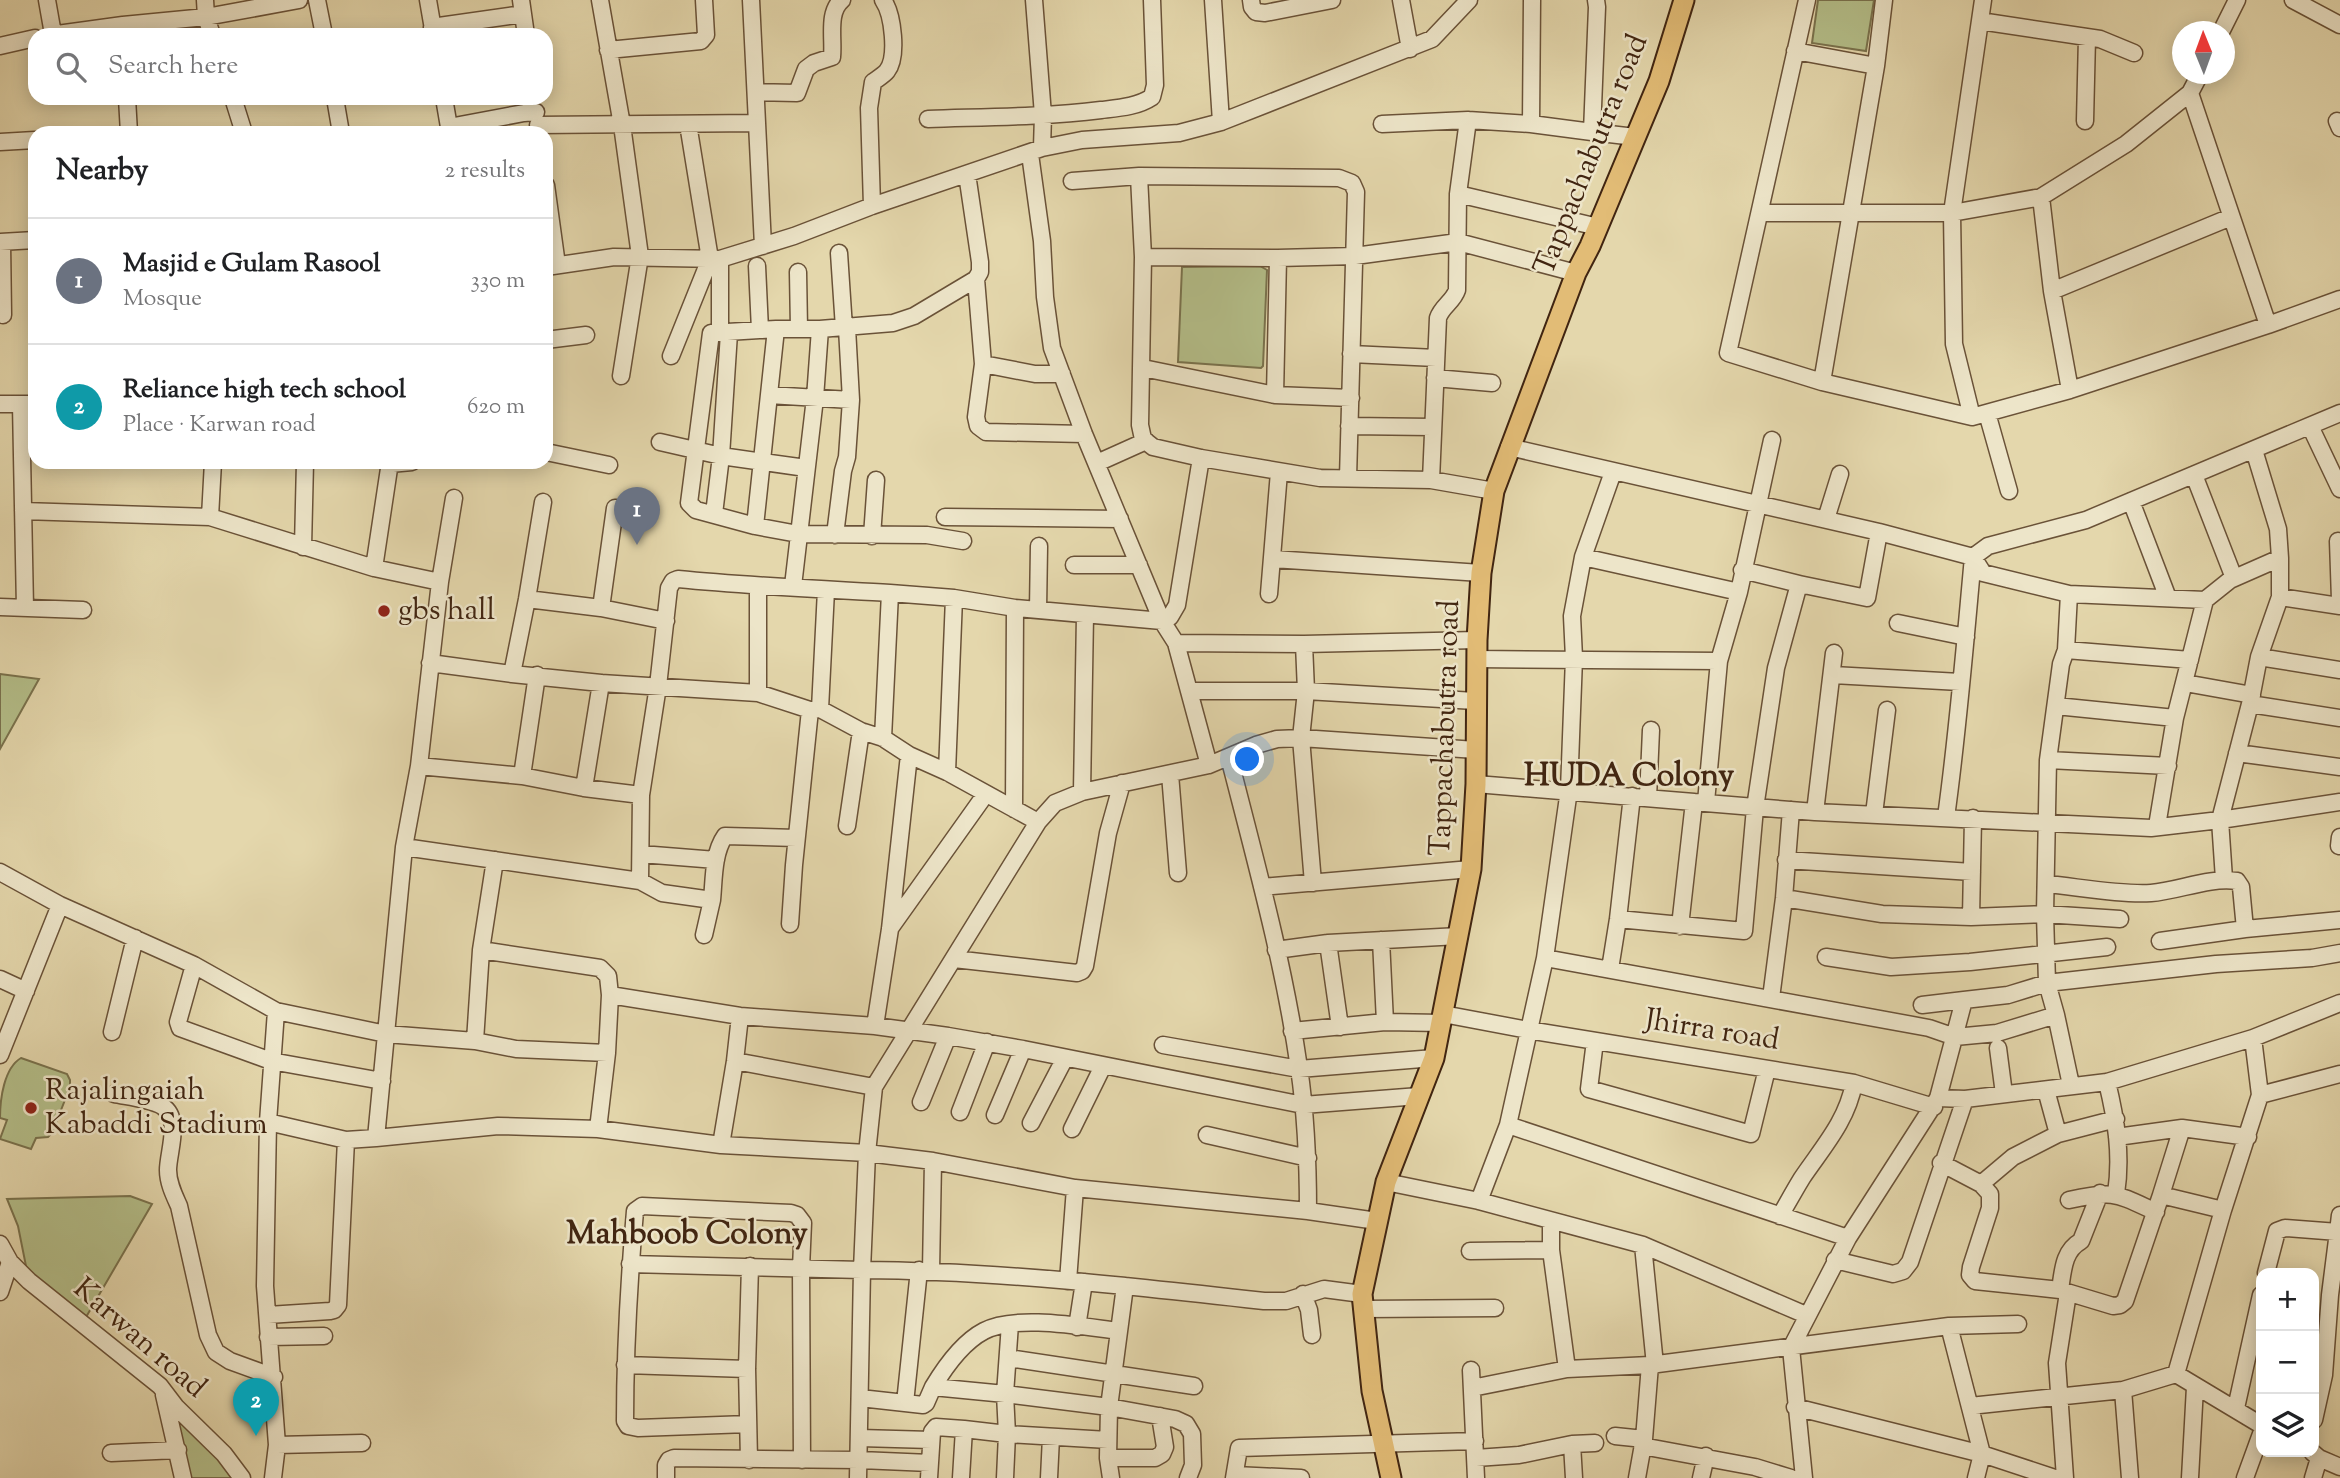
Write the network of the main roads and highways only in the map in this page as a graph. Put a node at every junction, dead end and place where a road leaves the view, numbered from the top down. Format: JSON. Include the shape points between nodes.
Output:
{"nodes":[{"id":1,"x":1684,"y":0,"type":"edge"},
{"id":2,"x":1391,"y":1478,"type":"edge"}],
"edges":[{"from":1,"to":2,"type":"main road","name":"Tappachabutra road","via":[[1659,81],[1576,274],[1494,491],[1476,640],[1471,869],[1434,1058],[1386,1182],[1363,1301],[1372,1391]]}]}
